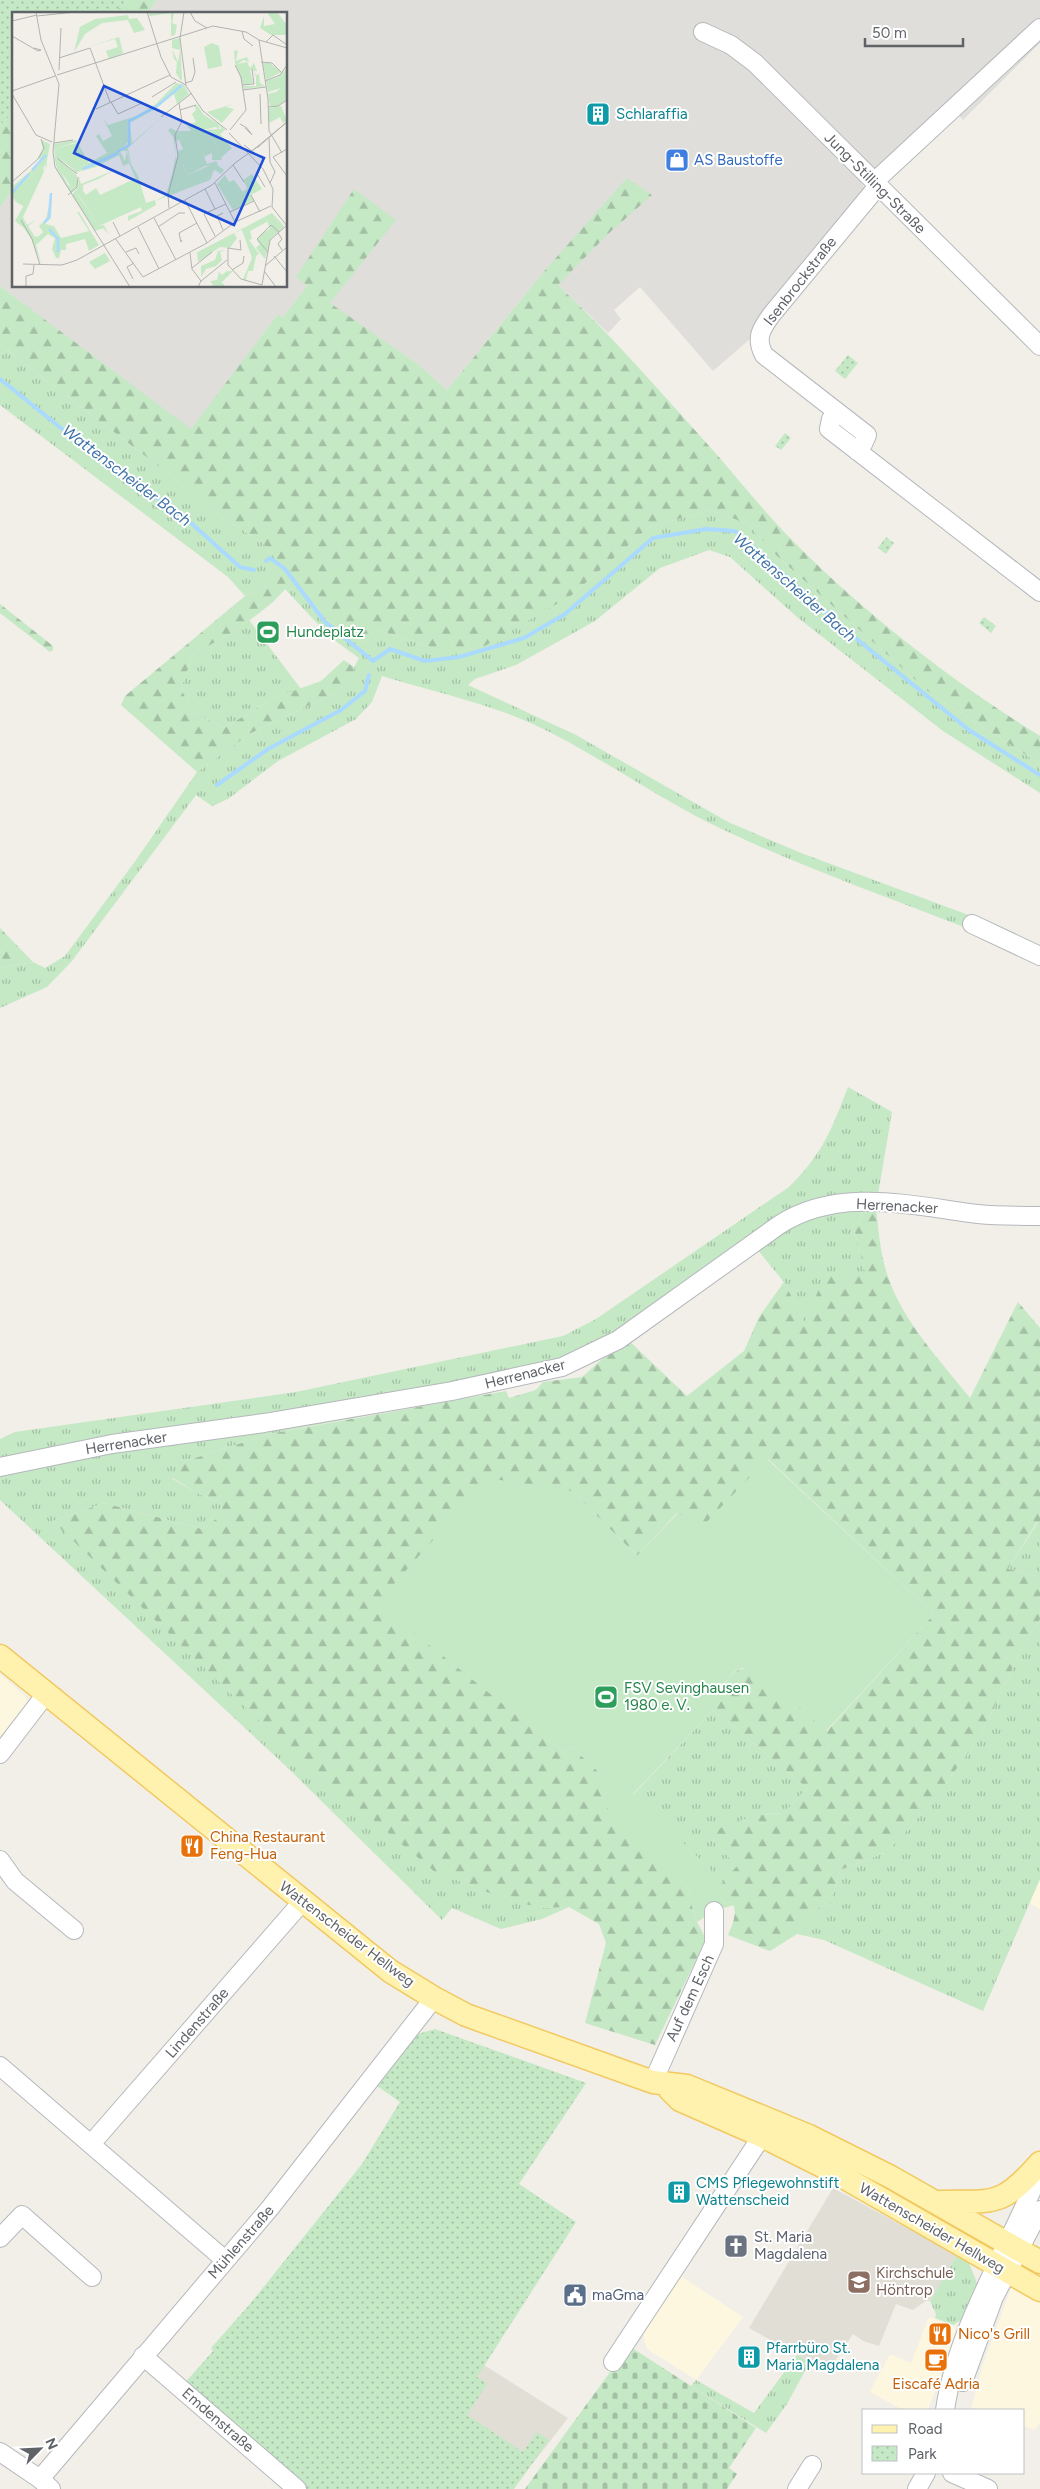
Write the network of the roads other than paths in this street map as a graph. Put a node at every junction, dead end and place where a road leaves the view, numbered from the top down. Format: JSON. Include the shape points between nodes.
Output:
{"nodes":[{"id":1,"x":1040,"y":28,"type":"edge"},
{"id":2,"x":703,"y":32,"type":"dead end"},
{"id":3,"x":876,"y":184,"type":"junction"},
{"id":4,"x":1040,"y":346,"type":"edge"},
{"id":5,"x":1040,"y":592,"type":"edge"},
{"id":6,"x":972,"y":924,"type":"dead end"},
{"id":7,"x":1040,"y":956,"type":"edge"},
{"id":8,"x":1040,"y":1216,"type":"edge"},
{"id":9,"x":0,"y":1467,"type":"edge"},
{"id":10,"x":0,"y":1656,"type":"edge"},
{"id":11,"x":46,"y":1694,"type":"junction"},
{"id":12,"x":0,"y":1754,"type":"edge"},
{"id":13,"x":0,"y":1860,"type":"edge"},
{"id":14,"x":302,"y":1902,"type":"junction"},
{"id":15,"x":714,"y":1912,"type":"dead end"},
{"id":16,"x":74,"y":1930,"type":"dead end"},
{"id":17,"x":434,"y":1998,"type":"junction"},
{"id":18,"x":0,"y":2066,"type":"edge"},
{"id":19,"x":658,"y":2083,"type":"junction"},
{"id":20,"x":765,"y":2127,"type":"junction"},
{"id":21,"x":91,"y":2144,"type":"junction"},
{"id":22,"x":1040,"y":2163,"type":"edge"},
{"id":23,"x":1040,"y":2171,"type":"edge"},
{"id":24,"x":934,"y":2202,"type":"junction"},
{"id":25,"x":1040,"y":2210,"type":"edge"},
{"id":26,"x":0,"y":2238,"type":"edge"},
{"id":27,"x":1013,"y":2246,"type":"junction"},
{"id":28,"x":225,"y":2260,"type":"junction"},
{"id":29,"x":1040,"y":2262,"type":"edge"},
{"id":30,"x":1002,"y":2268,"type":"junction"},
{"id":31,"x":92,"y":2277,"type":"dead end"},
{"id":32,"x":1040,"y":2290,"type":"edge"},
{"id":33,"x":144,"y":2356,"type":"junction"},
{"id":34,"x":613,"y":2362,"type":"dead end"},
{"id":35,"x":945,"y":2409,"type":"edge"},
{"id":36,"x":951,"y":2409,"type":"edge"},
{"id":37,"x":0,"y":2452,"type":"edge"},
{"id":38,"x":812,"y":2465,"type":"dead end"},
{"id":39,"x":925,"y":2474,"type":"edge"},
{"id":40,"x":954,"y":2474,"type":"edge"},
{"id":41,"x":45,"y":2484,"type":"edge"},
{"id":42,"x":292,"y":2488,"type":"edge"},
{"id":43,"x":797,"y":2489,"type":"edge"},
{"id":44,"x":917,"y":2489,"type":"edge"},
{"id":45,"x":988,"y":2489,"type":"edge"}],
"edges":[{"from":1,"to":3,"type":"street","name":"Isenbrockstraße"},
{"from":2,"to":3,"type":"street","name":"Jung-Stilling-Straße","via":[[730,45],[755,63]]},
{"from":3,"to":4,"type":"street","name":"Jung-Stilling-Straße"},
{"from":3,"to":5,"type":"street","name":"Isenbrockstraße","via":[[772,314],[758,336],[759,346],[764,356],[837,413],[831,419],[829,429]]},
{"from":6,"to":7,"type":"street"},
{"from":8,"to":9,"type":"street","name":"Herrenacker","via":[[1006,1216],[894,1203],[844,1203],[818,1208],[779,1225],[618,1340],[562,1368],[452,1391],[264,1423],[112,1444]]},
{"from":10,"to":11,"type":"main road","name":"Wattenscheider Hellweg"},
{"from":11,"to":12,"type":"street"},
{"from":11,"to":14,"type":"main road","name":"Wattenscheider Hellweg"},
{"from":13,"to":16,"type":"street","via":[[15,1881]]},
{"from":14,"to":17,"type":"main road","name":"Wattenscheider Hellweg","via":[[390,1971]]},
{"from":14,"to":21,"type":"street","name":"Lindenstraße"},
{"from":15,"to":19,"type":"street","name":"Auf dem Esch","via":[[714,1944]]},
{"from":17,"to":19,"type":"main road","name":"Wattenscheider Hellweg","via":[[466,2015]]},
{"from":17,"to":28,"type":"street","name":"Mühlenstraße","via":[[298,2173]]},
{"from":18,"to":21,"type":"street"},
{"from":19,"to":20,"type":"main road","name":"Wattenscheider Hellweg","via":[[680,2100]]},
{"from":20,"to":24,"type":"main road","name":"Wattenscheider Hellweg","via":[[866,2164]]},
{"from":20,"to":30,"type":"main road","name":"Wattenscheider Hellweg","via":[[838,2174]]},
{"from":20,"to":34,"type":"street"},
{"from":21,"to":28,"type":"street"},
{"from":22,"to":24,"type":"main road","name":"Wattenscheider Hellweg","via":[[1013,2192],[990,2201]]},
{"from":23,"to":27,"type":"street"},
{"from":24,"to":27,"type":"main road","name":"Wattenscheider Hellweg"},
{"from":25,"to":27,"type":"street"},
{"from":26,"to":31,"type":"street","via":[[22,2215]]},
{"from":27,"to":29,"type":"main road","name":"Wattenscheider Hellweg"},
{"from":27,"to":30,"type":"street"},
{"from":28,"to":33,"type":"street","name":"Mühlenstraße"},
{"from":30,"to":32,"type":"main road","name":"Wattenscheider Hellweg"},
{"from":30,"to":35,"type":"street","via":[[964,2340]]},
{"from":30,"to":36,"type":"street","via":[[994,2298]]},
{"from":33,"to":41,"type":"street","name":"Mühlenstraße"},
{"from":33,"to":42,"type":"street","name":"Emdenstraße"},
{"from":37,"to":41,"type":"street"},
{"from":38,"to":43,"type":"street"},
{"from":39,"to":44,"type":"street"},
{"from":40,"to":45,"type":"street"}]}
